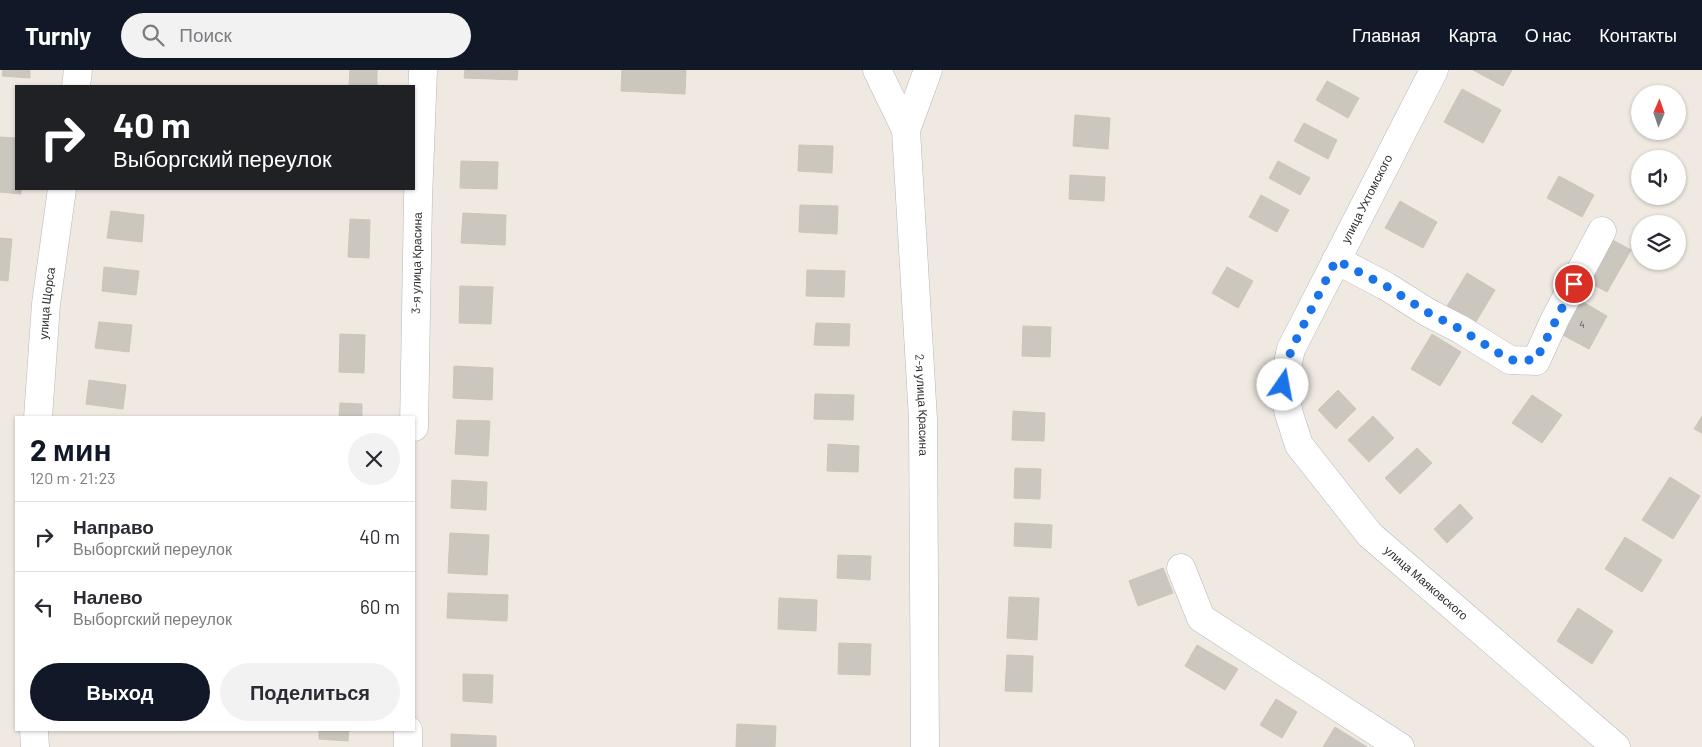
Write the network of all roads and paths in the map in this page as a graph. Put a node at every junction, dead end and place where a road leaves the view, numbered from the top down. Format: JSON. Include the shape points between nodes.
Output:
{"nodes":[{"id":1,"x":78,"y":70,"type":"edge"},
{"id":2,"x":423,"y":70,"type":"edge"},
{"id":3,"x":877,"y":70,"type":"edge"},
{"id":4,"x":928,"y":70,"type":"edge"},
{"id":5,"x":1434,"y":70,"type":"edge"},
{"id":6,"x":76,"y":85,"type":"edge"},
{"id":7,"x":906,"y":130,"type":"junction"},
{"id":8,"x":62,"y":190,"type":"edge"},
{"id":9,"x":1602,"y":231,"type":"dead end"},
{"id":10,"x":1336,"y":260,"type":"junction"},
{"id":11,"x":1283,"y":385,"type":"joint"},
{"id":12,"x":38,"y":416,"type":"edge"},
{"id":13,"x":414,"y":416,"type":"edge"},
{"id":14,"x":1181,"y":568,"type":"dead end"},
{"id":15,"x":34,"y":731,"type":"edge"},
{"id":16,"x":408,"y":731,"type":"edge"},
{"id":17,"x":35,"y":747,"type":"edge"},
{"id":18,"x":408,"y":747,"type":"edge"},
{"id":19,"x":925,"y":747,"type":"edge"},
{"id":20,"x":1400,"y":747,"type":"edge"},
{"id":21,"x":1616,"y":747,"type":"edge"}],
"edges":[{"from":1,"to":6,"type":"street"},
{"from":2,"to":13,"type":"street","name":"3-я улица Красина"},
{"from":3,"to":7,"type":"street","name":"2-я улица Красина"},
{"from":4,"to":7,"type":"street"},
{"from":5,"to":10,"type":"street","name":"улица Ухтомского"},
{"from":7,"to":19,"type":"street","name":"2-я улица Красина","via":[[922,419]]},
{"from":8,"to":12,"type":"street","name":"улица Щорса","via":[[46,304]]},
{"from":9,"to":10,"type":"street","via":[[1536,360],[1510,360]]},
{"from":10,"to":11,"type":"street","name":"улица Ухтомского","via":[[1291,350]]},
{"from":11,"to":21,"type":"street","name":"улица Маяковского","via":[[1299,445],[1370,535]]},
{"from":14,"to":20,"type":"street","via":[[1201,618]]},
{"from":15,"to":17,"type":"street"},
{"from":16,"to":18,"type":"street"}]}
